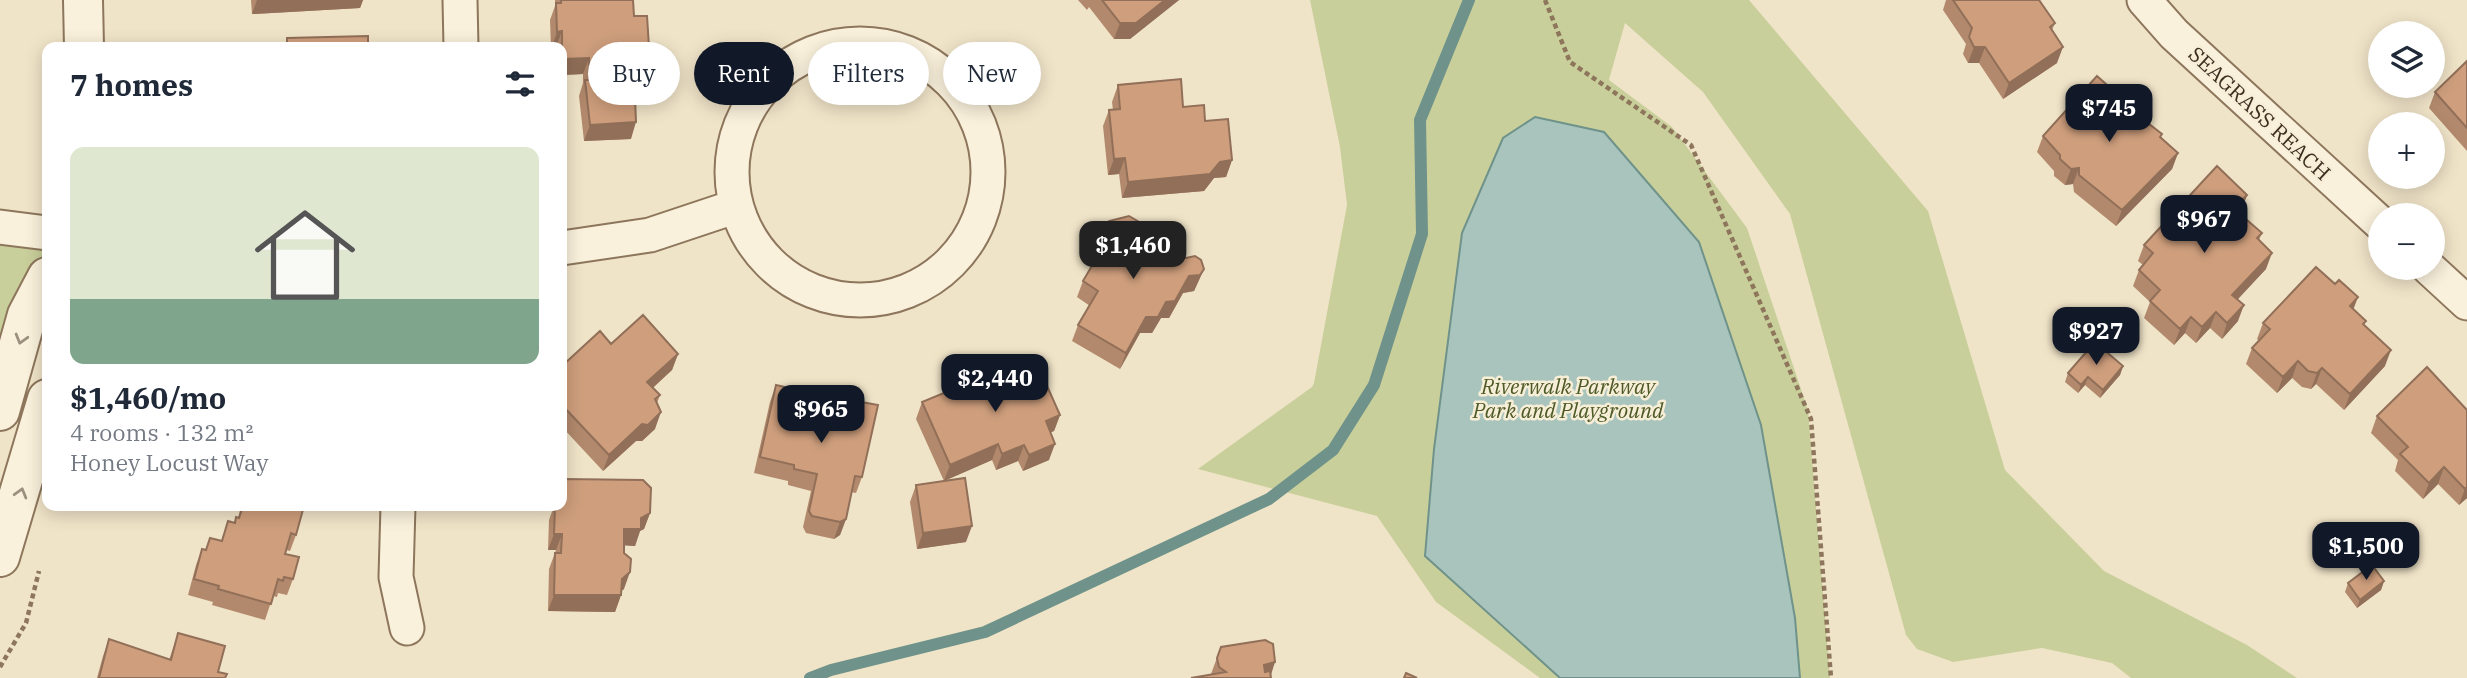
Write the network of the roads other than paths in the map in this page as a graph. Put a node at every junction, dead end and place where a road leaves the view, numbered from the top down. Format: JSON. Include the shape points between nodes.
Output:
{"nodes":[{"id":1,"x":83,"y":0,"type":"edge"},
{"id":2,"x":460,"y":0,"type":"edge"},
{"id":3,"x":2144,"y":0,"type":"edge"},
{"id":4,"x":84,"y":42,"type":"edge"},
{"id":5,"x":461,"y":42,"type":"edge"},
{"id":6,"x":734,"y":206,"type":"junction"},
{"id":7,"x":2368,"y":212,"type":"edge"},
{"id":8,"x":0,"y":227,"type":"edge"},
{"id":9,"x":42,"y":232,"type":"edge"},
{"id":10,"x":567,"y":247,"type":"edge"},
{"id":11,"x":2442,"y":280,"type":"edge"},
{"id":12,"x":42,"y":286,"type":"edge"},
{"id":13,"x":2467,"y":303,"type":"edge"},
{"id":14,"x":0,"y":411,"type":"edge"},
{"id":15,"x":42,"y":415,"type":"edge"},
{"id":16,"x":398,"y":511,"type":"edge"},
{"id":17,"x":0,"y":557,"type":"edge"},
{"id":18,"x":407,"y":628,"type":"dead end"}],
"edges":[{"from":1,"to":4,"type":"street"},
{"from":2,"to":5,"type":"street"},
{"from":3,"to":7,"type":"street","name":"SEAGRASS REACH","via":[[2174,34]]},
{"from":6,"to":6,"type":"street","via":[[760,254],[802,288],[854,302],[907,293],[952,264],[981,218],[989,165],[975,113],[941,71],[892,47],[838,44],[788,64],[750,102],[731,152]]},
{"from":6,"to":10,"type":"street","via":[[650,235]]},
{"from":8,"to":9,"type":"street"},
{"from":11,"to":13,"type":"street"},
{"from":12,"to":14,"type":"street","one_way":true,"via":[[27,315]]},
{"from":17,"to":15,"type":"street","one_way":true},
{"from":16,"to":18,"type":"street","via":[[396,577]]}]}
